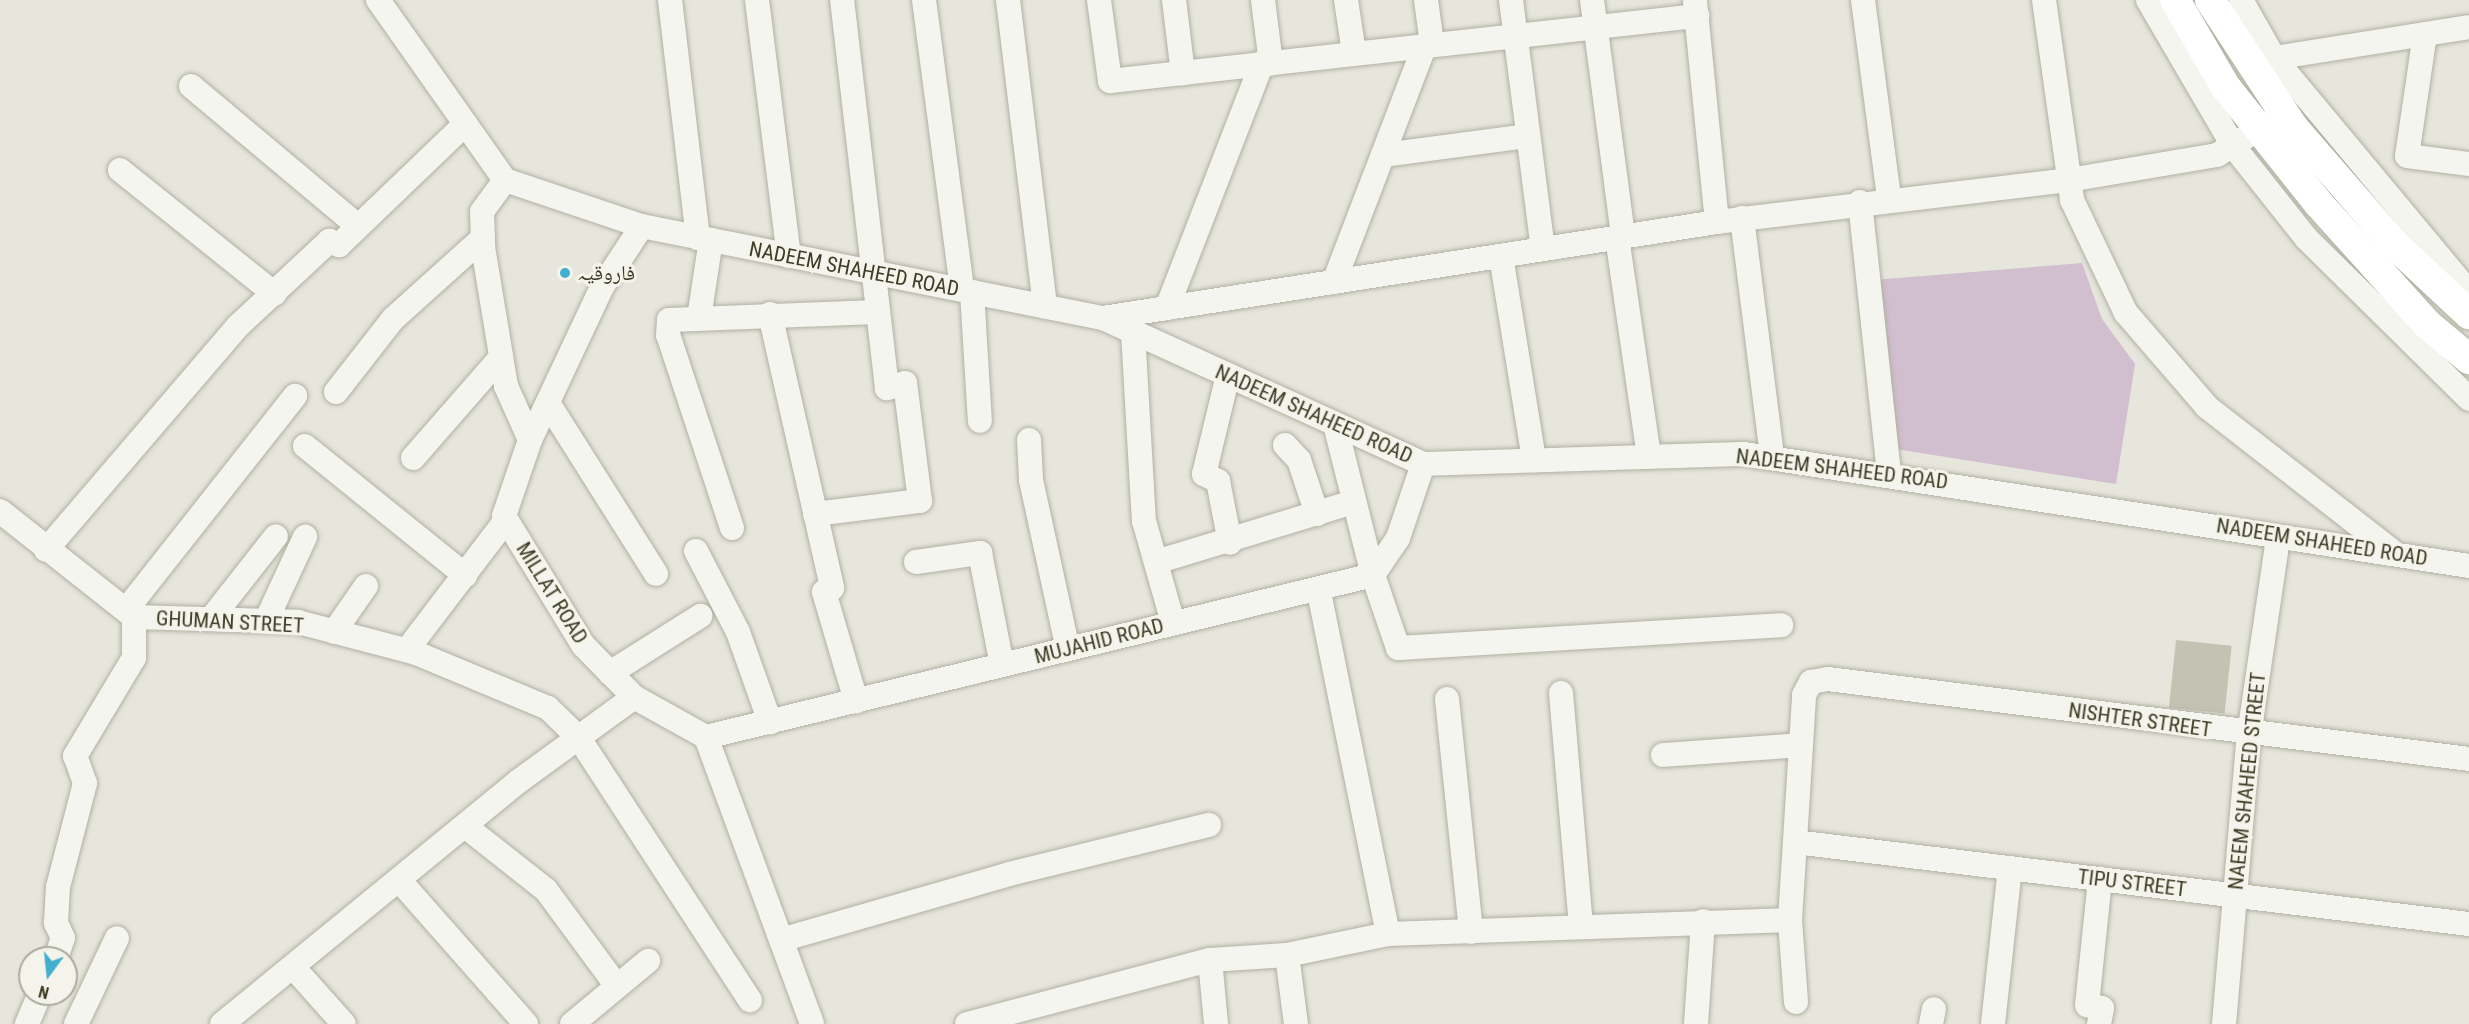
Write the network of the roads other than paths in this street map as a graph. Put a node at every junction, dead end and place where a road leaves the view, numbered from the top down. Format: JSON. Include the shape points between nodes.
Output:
{"nodes":[{"id":1,"x":378,"y":0,"type":"edge"},
{"id":2,"x":670,"y":0,"type":"edge"},
{"id":3,"x":757,"y":0,"type":"edge"},
{"id":4,"x":842,"y":0,"type":"edge"},
{"id":5,"x":924,"y":0,"type":"edge"},
{"id":6,"x":1008,"y":0,"type":"edge"},
{"id":7,"x":1099,"y":0,"type":"edge"},
{"id":8,"x":1174,"y":0,"type":"edge"},
{"id":9,"x":1263,"y":0,"type":"edge"},
{"id":10,"x":1346,"y":0,"type":"edge"},
{"id":11,"x":1426,"y":0,"type":"edge"},
{"id":12,"x":1510,"y":0,"type":"edge"},
{"id":13,"x":1592,"y":0,"type":"edge"},
{"id":14,"x":1863,"y":0,"type":"edge"},
{"id":15,"x":2044,"y":0,"type":"edge"},
{"id":16,"x":2148,"y":0,"type":"edge"},
{"id":17,"x":2175,"y":0,"type":"edge"},
{"id":18,"x":2210,"y":0,"type":"edge"},
{"id":19,"x":2241,"y":0,"type":"edge"},
{"id":20,"x":1696,"y":8,"type":"edge"},
{"id":21,"x":1595,"y":26,"type":"junction"},
{"id":22,"x":2469,"y":27,"type":"edge"},
{"id":23,"x":2426,"y":34,"type":"junction"},
{"id":24,"x":1515,"y":35,"type":"junction"},
{"id":25,"x":1428,"y":44,"type":"junction"},
{"id":26,"x":1354,"y":53,"type":"junction"},
{"id":27,"x":2274,"y":58,"type":"junction"},
{"id":28,"x":1267,"y":63,"type":"junction"},
{"id":29,"x":1183,"y":73,"type":"junction"},
{"id":30,"x":191,"y":86,"type":"dead end"},
{"id":31,"x":2283,"y":111,"type":"junction"},
{"id":32,"x":465,"y":124,"type":"junction"},
{"id":33,"x":2261,"y":132,"type":"junction"},
{"id":34,"x":1528,"y":136,"type":"junction"},
{"id":35,"x":2234,"y":147,"type":"junction"},
{"id":36,"x":1383,"y":155,"type":"junction"},
{"id":37,"x":2469,"y":164,"type":"edge"},
{"id":38,"x":120,"y":170,"type":"dead end"},
{"id":39,"x":504,"y":180,"type":"junction"},
{"id":40,"x":2069,"y":180,"type":"junction"},
{"id":41,"x":1889,"y":198,"type":"junction"},
{"id":42,"x":1860,"y":202,"type":"junction"},
{"id":43,"x":1743,"y":218,"type":"junction"},
{"id":44,"x":1717,"y":222,"type":"junction"},
{"id":45,"x":358,"y":226,"type":"junction"},
{"id":46,"x":642,"y":226,"type":"junction"},
{"id":47,"x":1620,"y":237,"type":"junction"},
{"id":48,"x":483,"y":238,"type":"junction"},
{"id":49,"x":705,"y":239,"type":"junction"},
{"id":50,"x":1543,"y":249,"type":"junction"},
{"id":51,"x":789,"y":256,"type":"junction"},
{"id":52,"x":1501,"y":256,"type":"junction"},
{"id":53,"x":871,"y":272,"type":"junction"},
{"id":54,"x":1334,"y":282,"type":"junction"},
{"id":55,"x":967,"y":291,"type":"junction"},
{"id":56,"x":2469,"y":292,"type":"edge"},
{"id":57,"x":274,"y":294,"type":"junction"},
{"id":58,"x":1044,"y":307,"type":"junction"},
{"id":59,"x":1167,"y":308,"type":"junction"},
{"id":60,"x":876,"y":312,"type":"junction"},
{"id":61,"x":771,"y":314,"type":"junction"},
{"id":62,"x":2469,"y":314,"type":"edge"},
{"id":63,"x":699,"y":318,"type":"junction"},
{"id":64,"x":1103,"y":318,"type":"junction"},
{"id":65,"x":1133,"y":332,"type":"junction"},
{"id":66,"x":501,"y":357,"type":"junction"},
{"id":67,"x":2469,"y":359,"type":"edge"},
{"id":68,"x":1228,"y":375,"type":"junction"},
{"id":69,"x":336,"y":392,"type":"dead end"},
{"id":70,"x":295,"y":396,"type":"dead end"},
{"id":71,"x":2469,"y":399,"type":"edge"},
{"id":72,"x":548,"y":403,"type":"junction"},
{"id":73,"x":980,"y":421,"type":"dead end"},
{"id":74,"x":1335,"y":424,"type":"junction"},
{"id":75,"x":530,"y":440,"type":"junction"},
{"id":76,"x":1029,"y":440,"type":"dead end"},
{"id":77,"x":1285,"y":445,"type":"dead end"},
{"id":78,"x":305,"y":446,"type":"dead end"},
{"id":79,"x":1648,"y":457,"type":"junction"},
{"id":80,"x":1772,"y":457,"type":"junction"},
{"id":81,"x":413,"y":458,"type":"dead end"},
{"id":82,"x":1534,"y":460,"type":"junction"},
{"id":83,"x":1423,"y":464,"type":"junction"},
{"id":84,"x":1889,"y":472,"type":"junction"},
{"id":85,"x":1354,"y":502,"type":"junction"},
{"id":86,"x":0,"y":511,"type":"edge"},
{"id":87,"x":815,"y":514,"type":"junction"},
{"id":88,"x":1317,"y":514,"type":"junction"},
{"id":89,"x":506,"y":520,"type":"junction"},
{"id":90,"x":732,"y":528,"type":"dead end"},
{"id":91,"x":276,"y":536,"type":"dead end"},
{"id":92,"x":305,"y":537,"type":"dead end"},
{"id":93,"x":2278,"y":538,"type":"junction"},
{"id":94,"x":1230,"y":543,"type":"junction"},
{"id":95,"x":46,"y":550,"type":"junction"},
{"id":96,"x":696,"y":551,"type":"dead end"},
{"id":97,"x":2393,"y":552,"type":"junction"},
{"id":98,"x":916,"y":562,"type":"dead end"},
{"id":99,"x":1156,"y":562,"type":"junction"},
{"id":100,"x":2469,"y":566,"type":"edge"},
{"id":101,"x":656,"y":574,"type":"dead end"},
{"id":102,"x":465,"y":575,"type":"junction"},
{"id":103,"x":1372,"y":575,"type":"junction"},
{"id":104,"x":366,"y":586,"type":"dead end"},
{"id":105,"x":1319,"y":592,"type":"junction"},
{"id":106,"x":130,"y":613,"type":"junction"},
{"id":107,"x":700,"y":616,"type":"dead end"},
{"id":108,"x":211,"y":619,"type":"junction"},
{"id":109,"x":266,"y":621,"type":"junction"},
{"id":110,"x":1173,"y":623,"type":"junction"},
{"id":111,"x":1781,"y":625,"type":"dead end"},
{"id":112,"x":334,"y":632,"type":"junction"},
{"id":113,"x":1068,"y":649,"type":"junction"},
{"id":114,"x":407,"y":650,"type":"junction"},
{"id":115,"x":1002,"y":665,"type":"junction"},
{"id":116,"x":610,"y":673,"type":"junction"},
{"id":117,"x":1561,"y":693,"type":"dead end"},
{"id":118,"x":634,"y":697,"type":"junction"},
{"id":119,"x":1447,"y":699,"type":"dead end"},
{"id":120,"x":856,"y":701,"type":"junction"},
{"id":121,"x":770,"y":722,"type":"junction"},
{"id":122,"x":2249,"y":735,"type":"junction"},
{"id":123,"x":706,"y":737,"type":"junction"},
{"id":124,"x":579,"y":738,"type":"junction"},
{"id":125,"x":1801,"y":745,"type":"junction"},
{"id":126,"x":1663,"y":755,"type":"dead end"},
{"id":127,"x":2469,"y":759,"type":"edge"},
{"id":128,"x":1209,"y":825,"type":"dead end"},
{"id":129,"x":465,"y":826,"type":"junction"},
{"id":130,"x":1795,"y":842,"type":"junction"},
{"id":131,"x":2010,"y":868,"type":"junction"},
{"id":132,"x":2100,"y":879,"type":"junction"},
{"id":133,"x":399,"y":880,"type":"junction"},
{"id":134,"x":2234,"y":896,"type":"junction"},
{"id":135,"x":1790,"y":920,"type":"junction"},
{"id":136,"x":1702,"y":921,"type":"junction"},
{"id":137,"x":1581,"y":924,"type":"junction"},
{"id":138,"x":2469,"y":924,"type":"edge"},
{"id":139,"x":1471,"y":932,"type":"junction"},
{"id":140,"x":1388,"y":934,"type":"junction"},
{"id":141,"x":117,"y":938,"type":"dead end"},
{"id":142,"x":781,"y":940,"type":"junction"},
{"id":143,"x":60,"y":946,"type":"edge"},
{"id":144,"x":1287,"y":955,"type":"junction"},
{"id":145,"x":1210,"y":960,"type":"junction"},
{"id":146,"x":648,"y":961,"type":"dead end"},
{"id":147,"x":293,"y":967,"type":"junction"},
{"id":148,"x":616,"y":985,"type":"junction"},
{"id":149,"x":750,"y":1000,"type":"dead end"},
{"id":150,"x":1796,"y":1002,"type":"dead end"},
{"id":151,"x":35,"y":1006,"type":"edge"},
{"id":152,"x":1027,"y":1015,"type":"edge"},
{"id":153,"x":27,"y":1024,"type":"edge"},
{"id":154,"x":76,"y":1024,"type":"edge"},
{"id":155,"x":222,"y":1024,"type":"edge"},
{"id":156,"x":344,"y":1024,"type":"edge"},
{"id":157,"x":526,"y":1024,"type":"edge"},
{"id":158,"x":572,"y":1024,"type":"edge"},
{"id":159,"x":811,"y":1024,"type":"edge"},
{"id":160,"x":967,"y":1024,"type":"edge"},
{"id":161,"x":1216,"y":1024,"type":"edge"},
{"id":162,"x":1296,"y":1024,"type":"edge"},
{"id":163,"x":1696,"y":1024,"type":"edge"},
{"id":164,"x":1993,"y":1024,"type":"edge"},
{"id":165,"x":2099,"y":1024,"type":"edge"},
{"id":166,"x":2224,"y":1024,"type":"edge"}],
"edges":[{"from":1,"to":32,"type":"street"},
{"from":2,"to":49,"type":"street"},
{"from":3,"to":51,"type":"street"},
{"from":4,"to":53,"type":"street"},
{"from":5,"to":55,"type":"street"},
{"from":6,"to":58,"type":"street"},
{"from":7,"to":29,"type":"street","via":[[1110,81]]},
{"from":8,"to":29,"type":"street"},
{"from":9,"to":28,"type":"street"},
{"from":10,"to":26,"type":"street"},
{"from":11,"to":25,"type":"street"},
{"from":12,"to":24,"type":"street"},
{"from":13,"to":21,"type":"street"},
{"from":14,"to":41,"type":"street"},
{"from":15,"to":40,"type":"street"},
{"from":16,"to":35,"type":"street"},
{"from":17,"to":33,"type":"main road","via":[[2225,86]]},
{"from":18,"to":31,"type":"main road"},
{"from":19,"to":27,"type":"street"},
{"from":20,"to":21,"type":"street"},
{"from":20,"to":44,"type":"street"},
{"from":21,"to":24,"type":"street"},
{"from":21,"to":47,"type":"street"},
{"from":22,"to":23,"type":"street"},
{"from":23,"to":27,"type":"street"},
{"from":23,"to":37,"type":"street","via":[[2407,156]]},
{"from":24,"to":25,"type":"street"},
{"from":24,"to":34,"type":"street"},
{"from":25,"to":26,"type":"street"},
{"from":25,"to":36,"type":"street"},
{"from":26,"to":28,"type":"street"},
{"from":27,"to":56,"type":"street"},
{"from":28,"to":29,"type":"street"},
{"from":28,"to":59,"type":"street"},
{"from":30,"to":45,"type":"street"},
{"from":31,"to":33,"type":"street"},
{"from":31,"to":62,"type":"main road","via":[[2396,246]]},
{"from":32,"to":39,"type":"street"},
{"from":32,"to":45,"type":"street"},
{"from":33,"to":35,"type":"street"},
{"from":33,"to":67,"type":"main road","via":[[2427,324]]},
{"from":34,"to":36,"type":"street"},
{"from":34,"to":50,"type":"street"},
{"from":35,"to":40,"type":"street","via":[[2217,155]]},
{"from":35,"to":71,"type":"street","via":[[2307,238]]},
{"from":36,"to":54,"type":"street"},
{"from":38,"to":57,"type":"street"},
{"from":39,"to":46,"type":"street","name":"NADEEM SHAHEED ROAD"},
{"from":39,"to":48,"type":"street","via":[[482,212]]},
{"from":40,"to":41,"type":"street"},
{"from":40,"to":97,"type":"street","via":[[2072,200],[2126,313],[2185,381],[2207,406],[2306,488]]},
{"from":41,"to":42,"type":"street"},
{"from":42,"to":43,"type":"street"},
{"from":42,"to":84,"type":"street"},
{"from":43,"to":44,"type":"street"},
{"from":43,"to":80,"type":"street"},
{"from":44,"to":47,"type":"street"},
{"from":45,"to":57,"type":"street","via":[[339,245],[329,241]]},
{"from":46,"to":49,"type":"street","name":"NADEEM SHAHEED ROAD"},
{"from":46,"to":72,"type":"street","name":"MILLAT ROAD","via":[[602,287]]},
{"from":47,"to":50,"type":"street"},
{"from":47,"to":79,"type":"street"},
{"from":48,"to":66,"type":"street"},
{"from":48,"to":69,"type":"street","via":[[393,319]]},
{"from":49,"to":51,"type":"street","name":"NADEEM SHAHEED ROAD"},
{"from":49,"to":63,"type":"street"},
{"from":50,"to":52,"type":"street"},
{"from":51,"to":53,"type":"street","name":"NADEEM SHAHEED ROAD"},
{"from":52,"to":54,"type":"street"},
{"from":52,"to":82,"type":"street"},
{"from":53,"to":55,"type":"street","name":"NADEEM SHAHEED ROAD"},
{"from":53,"to":60,"type":"street"},
{"from":54,"to":59,"type":"street"},
{"from":55,"to":58,"type":"street","name":"NADEEM SHAHEED ROAD"},
{"from":55,"to":73,"type":"street"},
{"from":57,"to":95,"type":"street","via":[[238,326]]},
{"from":58,"to":64,"type":"street","name":"NADEEM SHAHEED ROAD"},
{"from":59,"to":64,"type":"street"},
{"from":60,"to":61,"type":"street"},
{"from":60,"to":87,"type":"street","via":[[887,388],[905,383],[920,501]]},
{"from":61,"to":63,"type":"street"},
{"from":61,"to":87,"type":"street"},
{"from":63,"to":90,"type":"street","via":[[669,320],[668,335]]},
{"from":64,"to":65,"type":"street","name":"NADEEM SHAHEED ROAD"},
{"from":65,"to":68,"type":"street","name":"NADEEM SHAHEED ROAD"},
{"from":65,"to":99,"type":"street","via":[[1144,521]]},
{"from":66,"to":75,"type":"street","via":[[506,386]]},
{"from":66,"to":81,"type":"street"},
{"from":68,"to":74,"type":"street","name":"NADEEM SHAHEED ROAD"},
{"from":68,"to":94,"type":"street","via":[[1204,474],[1218,481]]},
{"from":70,"to":106,"type":"street"},
{"from":72,"to":75,"type":"street","name":"MILLAT ROAD"},
{"from":72,"to":101,"type":"street"},
{"from":74,"to":83,"type":"street","name":"NADEEM SHAHEED ROAD"},
{"from":74,"to":85,"type":"street"},
{"from":75,"to":89,"type":"street","name":"MILLAT ROAD"},
{"from":76,"to":113,"type":"street","via":[[1031,480]]},
{"from":77,"to":88,"type":"street","via":[[1299,460]]},
{"from":78,"to":102,"type":"street"},
{"from":79,"to":80,"type":"street","name":"NADEEM SHAHEED ROAD"},
{"from":79,"to":82,"type":"street","name":"NADEEM SHAHEED ROAD"},
{"from":80,"to":84,"type":"street","name":"NADEEM SHAHEED ROAD"},
{"from":82,"to":83,"type":"street","name":"NADEEM SHAHEED ROAD"},
{"from":83,"to":103,"type":"street","via":[[1398,538]]},
{"from":84,"to":93,"type":"street","name":"NADEEM SHAHEED ROAD"},
{"from":85,"to":88,"type":"street"},
{"from":85,"to":103,"type":"street"},
{"from":86,"to":95,"type":"street","name":"GHUMAN STREET"},
{"from":87,"to":120,"type":"street","via":[[832,588],[824,592]]},
{"from":88,"to":94,"type":"street"},
{"from":89,"to":102,"type":"street"},
{"from":89,"to":116,"type":"street","name":"MILLAT ROAD","via":[[583,645]]},
{"from":91,"to":108,"type":"street"},
{"from":92,"to":109,"type":"street"},
{"from":93,"to":97,"type":"street","name":"NADEEM SHAHEED ROAD"},
{"from":93,"to":122,"type":"street","name":"NAEEM SHAHEED STREET"},
{"from":94,"to":99,"type":"street"},
{"from":95,"to":106,"type":"street","name":"GHUMAN STREET"},
{"from":96,"to":121,"type":"street","via":[[738,632]]},
{"from":97,"to":100,"type":"street","name":"NADEEM SHAHEED ROAD"},
{"from":98,"to":115,"type":"street","via":[[980,553]]},
{"from":99,"to":110,"type":"street"},
{"from":102,"to":114,"type":"street"},
{"from":103,"to":105,"type":"street","name":"MUJAHID ROAD"},
{"from":103,"to":111,"type":"street","via":[[1398,648]]},
{"from":104,"to":112,"type":"street"},
{"from":105,"to":110,"type":"street","name":"MUJAHID ROAD"},
{"from":105,"to":140,"type":"street"},
{"from":106,"to":108,"type":"street","name":"GHUMAN STREET"},
{"from":106,"to":143,"type":"street","via":[[134,658],[75,756],[85,783],[58,887],[56,923],[63,938]]},
{"from":107,"to":116,"type":"street"},
{"from":108,"to":109,"type":"street","name":"GHUMAN STREET"},
{"from":109,"to":112,"type":"street","name":"GHUMAN STREET"},
{"from":110,"to":113,"type":"street","name":"MUJAHID ROAD"},
{"from":112,"to":114,"type":"street","name":"GHUMAN STREET"},
{"from":113,"to":115,"type":"street","name":"MUJAHID ROAD"},
{"from":114,"to":124,"type":"street","name":"GHUMAN STREET","via":[[549,708]]},
{"from":115,"to":120,"type":"street","name":"MUJAHID ROAD"},
{"from":116,"to":118,"type":"street","name":"MILLAT ROAD"},
{"from":117,"to":137,"type":"street"},
{"from":118,"to":123,"type":"street","name":"MILLAT ROAD"},
{"from":118,"to":124,"type":"street"},
{"from":119,"to":139,"type":"street"},
{"from":120,"to":121,"type":"street","name":"MUJAHID ROAD"},
{"from":121,"to":123,"type":"street","name":"MUJAHID ROAD"},
{"from":122,"to":125,"type":"street","name":"NISHTER STREET","via":[[1828,679],[1811,682],[1804,695]]},
{"from":122,"to":127,"type":"street","name":"NISHTER STREET"},
{"from":122,"to":134,"type":"street","name":"NAEEM SHAHEED STREET"},
{"from":123,"to":142,"type":"street"},
{"from":124,"to":129,"type":"street"},
{"from":124,"to":149,"type":"street","name":"GHUMAN STREET"},
{"from":125,"to":126,"type":"street"},
{"from":125,"to":130,"type":"street"},
{"from":128,"to":142,"type":"street","via":[[1009,874]]},
{"from":129,"to":133,"type":"street"},
{"from":129,"to":148,"type":"street","via":[[546,890]]},
{"from":130,"to":131,"type":"street","name":"TIPU STREET"},
{"from":130,"to":135,"type":"street"},
{"from":131,"to":132,"type":"street","name":"TIPU STREET"},
{"from":131,"to":164,"type":"street"},
{"from":132,"to":134,"type":"street","name":"TIPU STREET"},
{"from":132,"to":165,"type":"street","via":[[2087,1005],[2103,1008]]},
{"from":133,"to":147,"type":"street"},
{"from":133,"to":157,"type":"street"},
{"from":134,"to":138,"type":"street","name":"TIPU STREET"},
{"from":134,"to":166,"type":"street","name":"NAEEM SHAHEED STREET"},
{"from":135,"to":136,"type":"street"},
{"from":135,"to":150,"type":"street"},
{"from":136,"to":137,"type":"street"},
{"from":136,"to":163,"type":"street"},
{"from":137,"to":139,"type":"street"},
{"from":139,"to":140,"type":"street"},
{"from":140,"to":144,"type":"street"},
{"from":141,"to":154,"type":"street"},
{"from":142,"to":159,"type":"street"},
{"from":144,"to":145,"type":"street"},
{"from":144,"to":162,"type":"street"},
{"from":145,"to":152,"type":"street"},
{"from":145,"to":161,"type":"street"},
{"from":146,"to":148,"type":"street"},
{"from":147,"to":155,"type":"street"},
{"from":147,"to":156,"type":"street"},
{"from":148,"to":158,"type":"street"},
{"from":151,"to":153,"type":"street"},
{"from":152,"to":160,"type":"street"}]}
